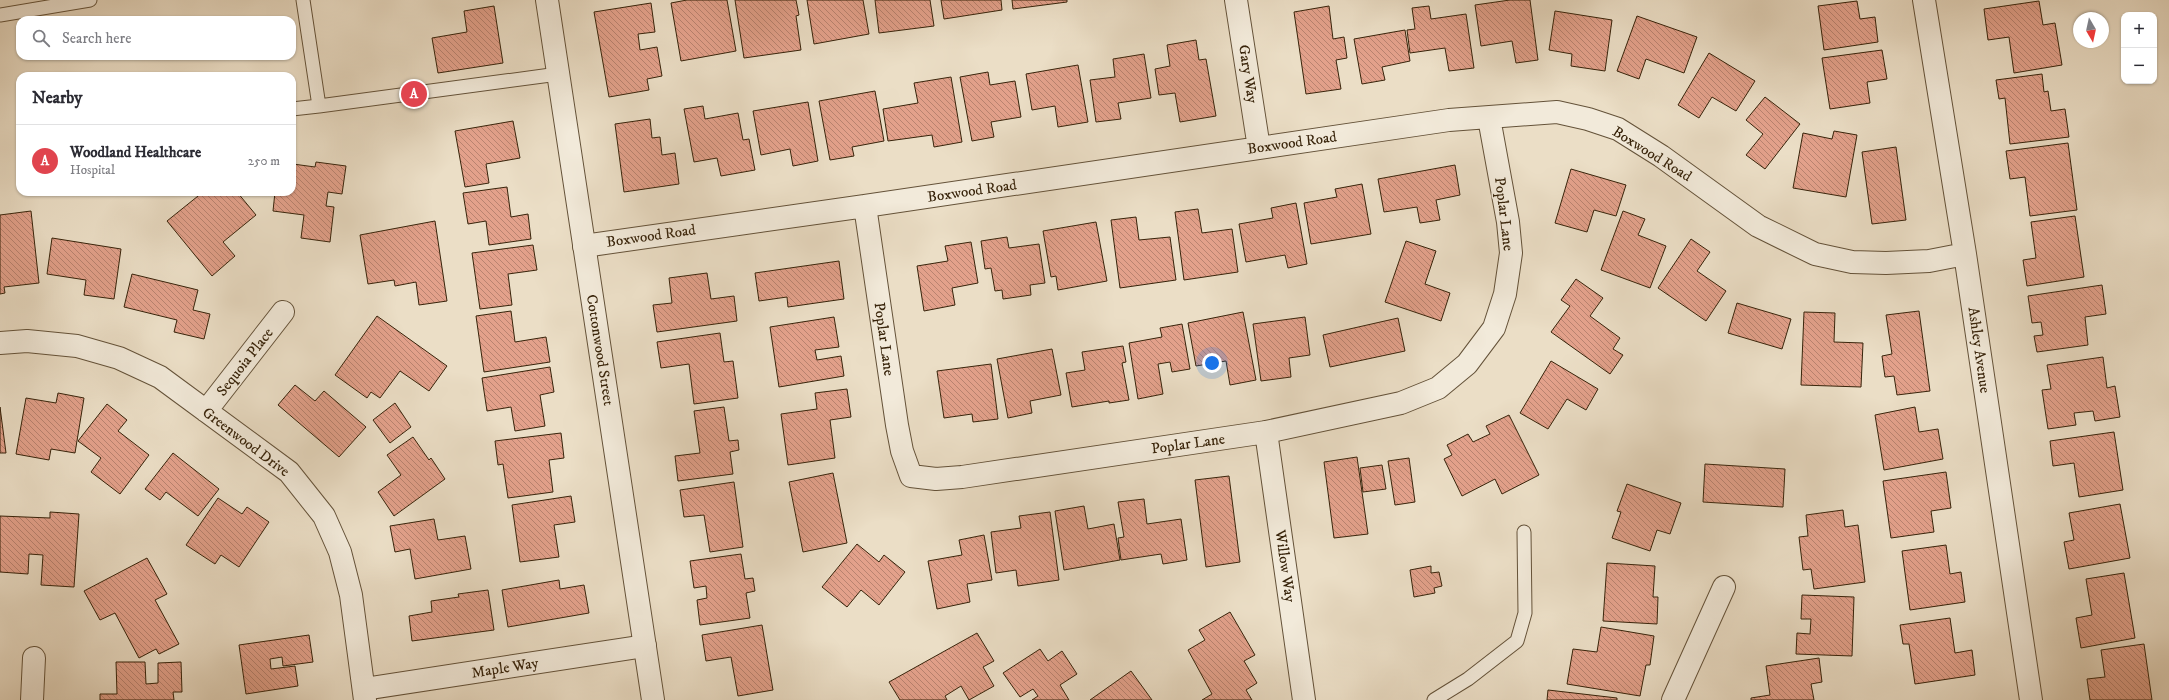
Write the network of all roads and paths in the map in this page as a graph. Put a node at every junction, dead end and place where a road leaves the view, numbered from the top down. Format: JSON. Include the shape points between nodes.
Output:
{"nodes":[{"id":1,"x":90,"y":0,"type":"edge"},
{"id":2,"x":303,"y":0,"type":"edge"},
{"id":3,"x":547,"y":0,"type":"edge"},
{"id":4,"x":1236,"y":0,"type":"edge"},
{"id":5,"x":1924,"y":0,"type":"edge"},
{"id":6,"x":0,"y":15,"type":"edge"},
{"id":7,"x":558,"y":74,"type":"junction"},
{"id":8,"x":319,"y":106,"type":"junction"},
{"id":9,"x":296,"y":109,"type":"edge"},
{"id":10,"x":1489,"y":118,"type":"junction"},
{"id":11,"x":1259,"y":148,"type":"junction"},
{"id":12,"x":865,"y":206,"type":"junction"},
{"id":13,"x":584,"y":246,"type":"junction"},
{"id":14,"x":1965,"y":254,"type":"junction"},
{"id":15,"x":283,"y":312,"type":"dead end"},
{"id":16,"x":0,"y":343,"type":"edge"},
{"id":17,"x":206,"y":411,"type":"junction"},
{"id":18,"x":1266,"y":432,"type":"junction"},
{"id":19,"x":1524,"y":532,"type":"dead end"},
{"id":20,"x":1724,"y":587,"type":"dead end"},
{"id":21,"x":645,"y":646,"type":"junction"},
{"id":22,"x":34,"y":658,"type":"dead end"},
{"id":23,"x":365,"y":695,"type":"edge"},
{"id":24,"x":32,"y":700,"type":"edge"},
{"id":25,"x":653,"y":700,"type":"edge"},
{"id":26,"x":1304,"y":700,"type":"edge"},
{"id":27,"x":1434,"y":700,"type":"edge"},
{"id":28,"x":1673,"y":700,"type":"edge"},
{"id":29,"x":2031,"y":700,"type":"edge"}],
"edges":[{"from":1,"to":6,"type":"lane"},
{"from":2,"to":8,"type":"lane"},
{"from":3,"to":7,"type":"street","name":"Cottonwood Street"},
{"from":4,"to":11,"type":"street","name":"Gary Way"},
{"from":5,"to":14,"type":"street","name":"Ashley Avenue"},
{"from":7,"to":8,"type":"lane"},
{"from":7,"to":13,"type":"street","name":"Cottonwood Street"},
{"from":8,"to":9,"type":"lane"},
{"from":10,"to":11,"type":"street","name":"Boxwood Road","via":[[1449,120]]},
{"from":10,"to":14,"type":"street","name":"Boxwood Road","via":[[1557,112],[1618,129],[1661,156],[1758,226],[1815,254],[1852,262],[1886,263]]},
{"from":10,"to":18,"type":"street","name":"Poplar Lane","via":[[1508,222],[1511,253],[1505,294],[1494,328],[1467,364],[1438,388],[1401,404]]},
{"from":11,"to":12,"type":"street","name":"Boxwood Road"},
{"from":12,"to":13,"type":"street","name":"Boxwood Road"},
{"from":12,"to":18,"type":"street","name":"Poplar Lane","via":[[897,426],[911,476],[936,479],[962,477]]},
{"from":13,"to":21,"type":"street","name":"Cottonwood Street"},
{"from":14,"to":29,"type":"street","name":"Ashley Avenue"},
{"from":15,"to":17,"type":"street","name":"Sequoia Place"},
{"from":16,"to":17,"type":"street","name":"Greenwood Drive","via":[[28,341],[77,346],[119,358],[160,377]]},
{"from":17,"to":23,"type":"street","name":"Greenwood Drive","via":[[289,472],[324,516],[340,552],[351,595]]},
{"from":18,"to":26,"type":"street","name":"Willow Way"},
{"from":19,"to":27,"type":"lane","via":[[1525,613],[1517,641],[1468,679]]},
{"from":20,"to":28,"type":"street"},
{"from":21,"to":23,"type":"street","name":"Maple Way"},
{"from":21,"to":25,"type":"street","name":"Cottonwood Street"},
{"from":22,"to":24,"type":"street"}]}
